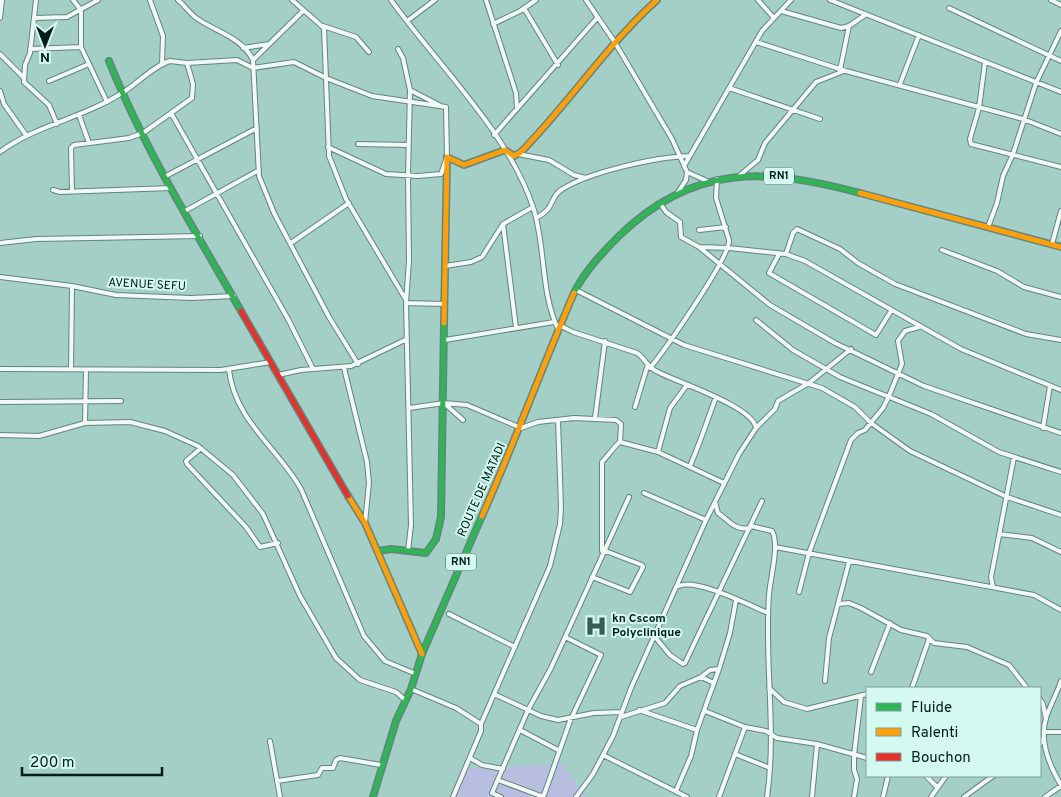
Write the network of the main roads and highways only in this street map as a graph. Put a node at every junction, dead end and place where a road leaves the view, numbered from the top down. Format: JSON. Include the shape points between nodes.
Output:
{"nodes":[{"id":1,"x":657,"y":0,"type":"edge"},
{"id":2,"x":110,"y":61,"type":"dead end"},
{"id":3,"x":1061,"y":247,"type":"edge"},
{"id":4,"x":378,"y":551,"type":"junction"},
{"id":5,"x":422,"y":654,"type":"junction"},
{"id":6,"x":374,"y":797,"type":"edge"}],
"edges":[{"from":1,"to":4,"type":"main road","via":[[614,40],[560,112],[518,154],[514,156],[505,150],[464,165],[447,157],[443,495],[439,533],[426,552],[418,554],[389,548]]},
{"from":2,"to":4,"type":"main road","via":[[122,93],[171,188],[316,444],[365,523]]},
{"from":3,"to":5,"type":"main road","name":"ROUTE DE MATADI","number":"RN1","via":[[822,183],[787,177],[740,175],[717,179],[660,203],[635,220],[612,242],[576,290],[537,379],[521,428]]},
{"from":4,"to":5,"type":"main road"},
{"from":5,"to":6,"type":"main road","name":"ROUTE DE MATADI","number":"RN1","via":[[381,765]]}]}
